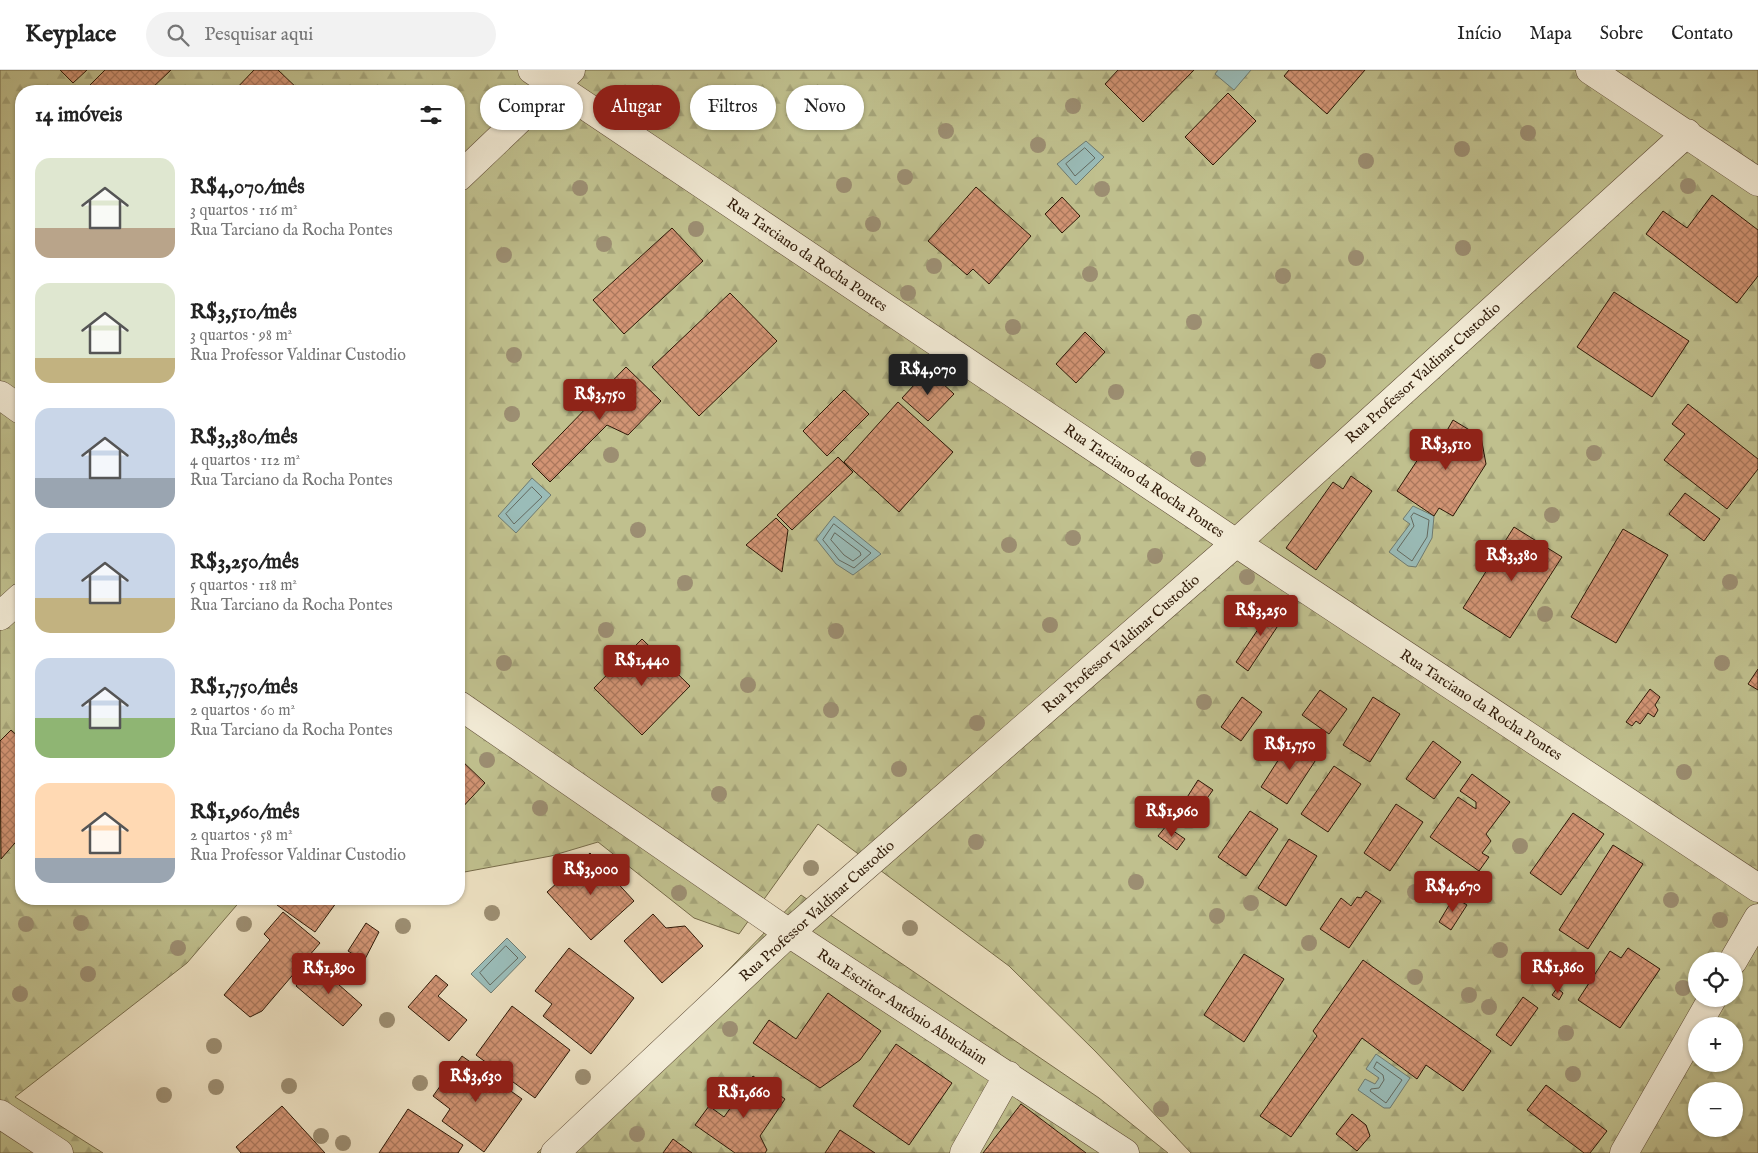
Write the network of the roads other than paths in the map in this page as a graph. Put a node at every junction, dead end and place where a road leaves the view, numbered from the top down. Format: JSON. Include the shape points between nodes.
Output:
{"nodes":[{"id":1,"x":1590,"y":70,"type":"edge"},
{"id":2,"x":552,"y":75,"type":"edge"},
{"id":3,"x":1686,"y":133,"type":"junction"},
{"id":4,"x":465,"y":170,"type":"edge"},
{"id":5,"x":1758,"y":182,"type":"edge"},
{"id":6,"x":0,"y":395,"type":"edge"},
{"id":7,"x":15,"y":406,"type":"edge"},
{"id":8,"x":1236,"y":543,"type":"junction"},
{"id":9,"x":15,"y":602,"type":"edge"},
{"id":10,"x":0,"y":616,"type":"edge"},
{"id":11,"x":465,"y":709,"type":"edge"},
{"id":12,"x":1758,"y":888,"type":"edge"},
{"id":13,"x":1758,"y":918,"type":"edge"},
{"id":14,"x":789,"y":933,"type":"junction"},
{"id":15,"x":1738,"y":952,"type":"edge"},
{"id":16,"x":1707,"y":1007,"type":"edge"},
{"id":17,"x":1008,"y":1075,"type":"junction"},
{"id":18,"x":0,"y":1114,"type":"edge"},
{"id":19,"x":59,"y":1153,"type":"edge"},
{"id":20,"x":555,"y":1153,"type":"edge"},
{"id":21,"x":964,"y":1153,"type":"edge"},
{"id":22,"x":1125,"y":1153,"type":"edge"},
{"id":23,"x":1624,"y":1153,"type":"edge"}],
"edges":[{"from":1,"to":3,"type":"street"},
{"from":2,"to":4,"type":"street"},
{"from":2,"to":8,"type":"street","name":"Rua Tarciano da Rocha Pontes"},
{"from":3,"to":5,"type":"street"},
{"from":3,"to":8,"type":"street","name":"Rua Professor Valdinar Custodio"},
{"from":6,"to":7,"type":"street"},
{"from":8,"to":12,"type":"street","name":"Rua Tarciano da Rocha Pontes"},
{"from":8,"to":14,"type":"street","name":"Rua Professor Valdinar Custodio"},
{"from":9,"to":10,"type":"street"},
{"from":11,"to":14,"type":"street","name":"Rua Escritor Antônio Abuchaim"},
{"from":13,"to":15,"type":"street"},
{"from":14,"to":17,"type":"street","name":"Rua Escritor Antônio Abuchaim"},
{"from":14,"to":20,"type":"street","name":"Rua Professor Valdinar Custodio"},
{"from":16,"to":23,"type":"street"},
{"from":17,"to":21,"type":"street"},
{"from":17,"to":22,"type":"street","name":"Rua Escritor Antônio Abuchaim"},
{"from":18,"to":19,"type":"street"}]}
